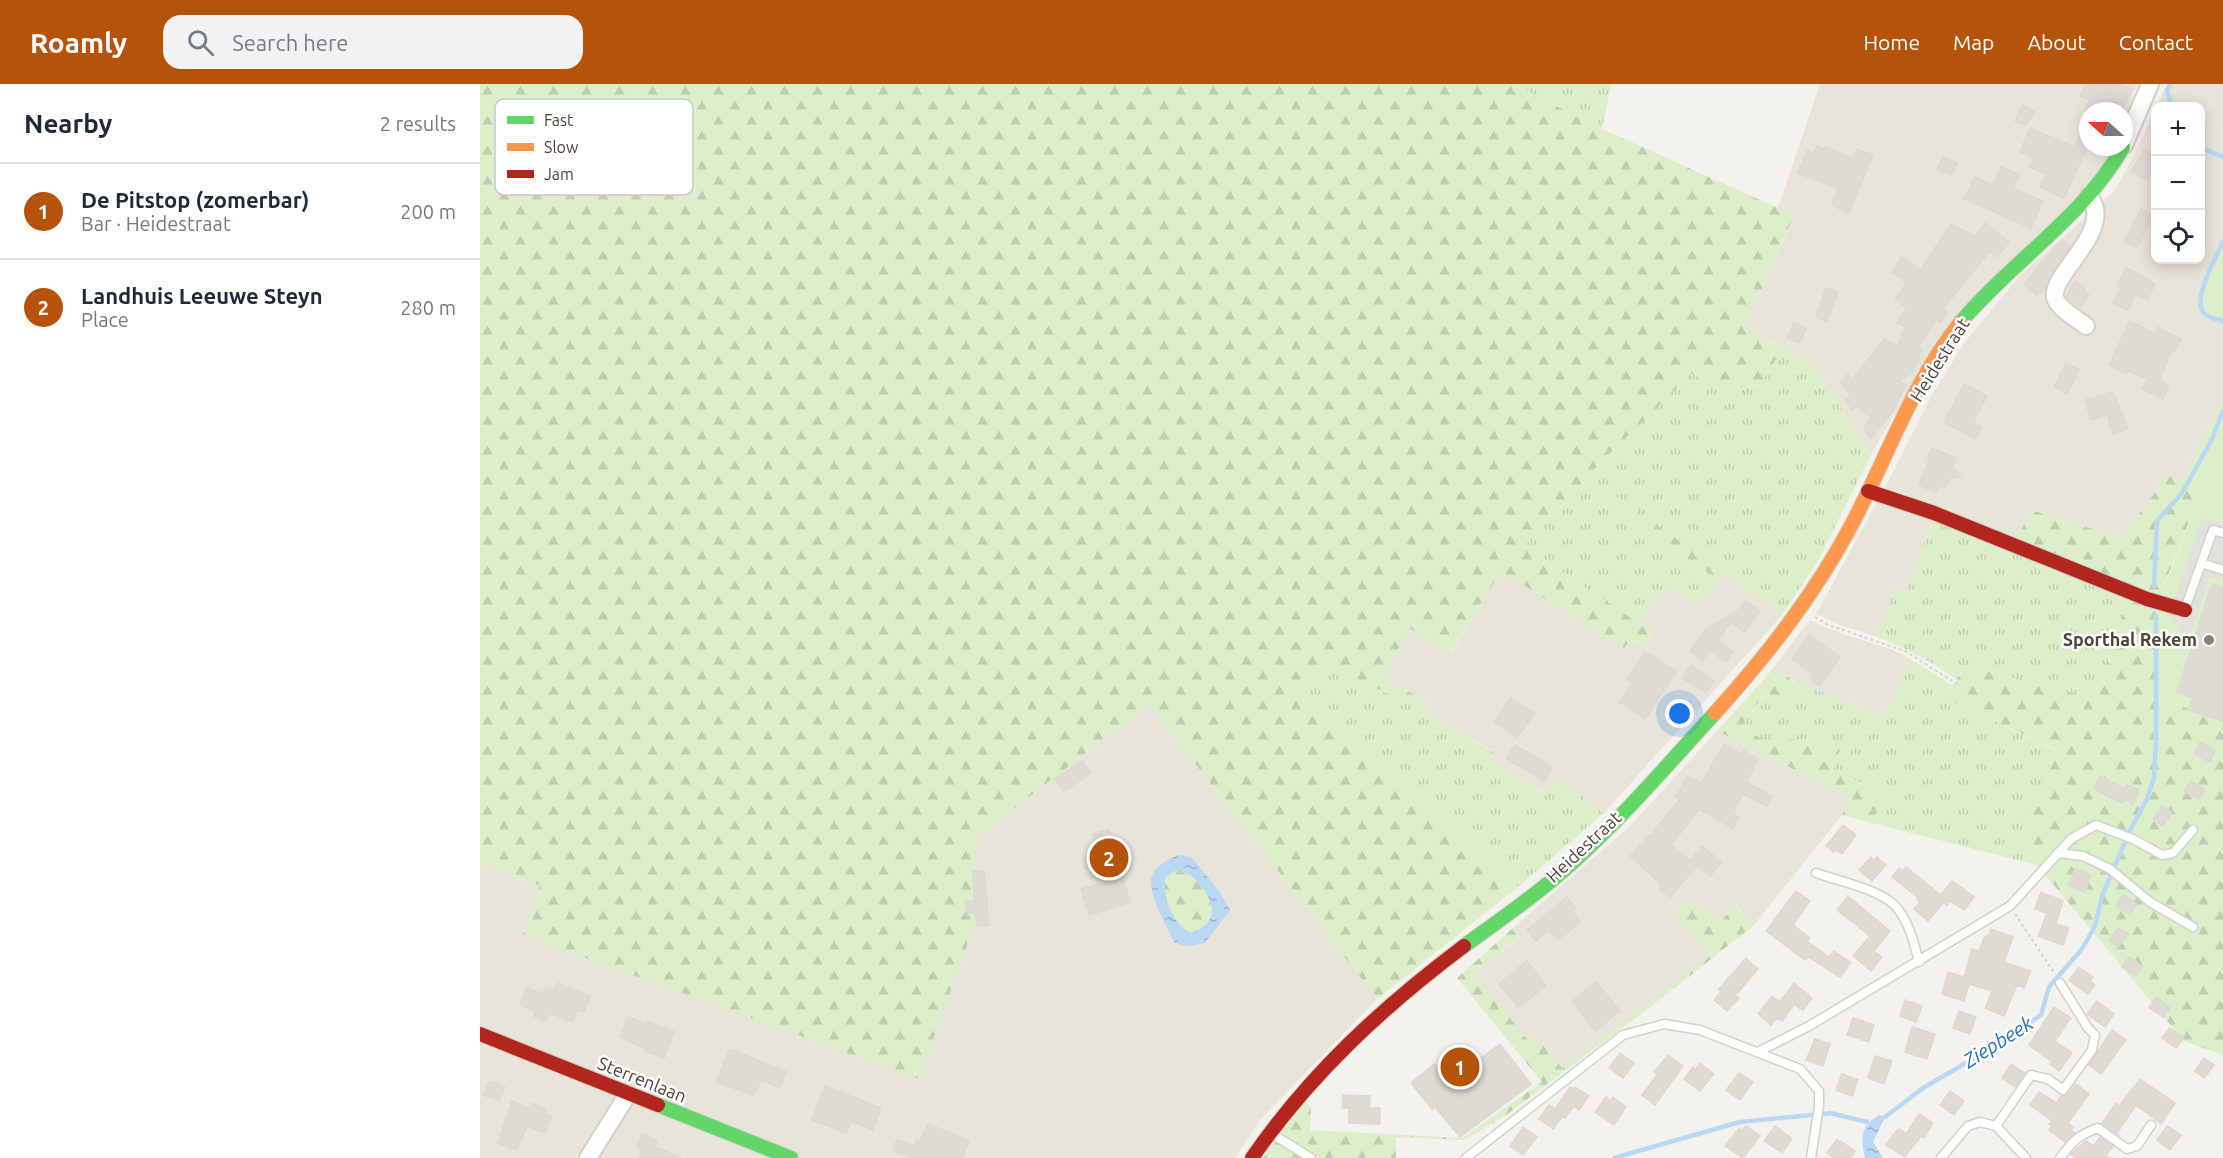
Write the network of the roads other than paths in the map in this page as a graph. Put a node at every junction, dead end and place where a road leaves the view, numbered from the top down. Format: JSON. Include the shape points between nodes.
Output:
{"nodes":[{"id":1,"x":2150,"y":84,"type":"edge"},
{"id":2,"x":2133,"y":123,"type":"edge"},
{"id":3,"x":2118,"y":156,"type":"edge"},
{"id":4,"x":2088,"y":196,"type":"junction"},
{"id":5,"x":2086,"y":326,"type":"dead end"},
{"id":6,"x":1868,"y":491,"type":"junction"},
{"id":7,"x":2223,"y":533,"type":"edge"},
{"id":8,"x":2201,"y":563,"type":"junction"},
{"id":9,"x":2223,"y":570,"type":"edge"},
{"id":10,"x":2185,"y":610,"type":"joint"},
{"id":11,"x":2193,"y":830,"type":"dead end"},
{"id":12,"x":2058,"y":853,"type":"junction"},
{"id":13,"x":1816,"y":873,"type":"dead end"},
{"id":14,"x":2193,"y":927,"type":"dead end"},
{"id":15,"x":1919,"y":962,"type":"junction"},
{"id":16,"x":2060,"y":983,"type":"road end"},
{"id":17,"x":480,"y":1034,"type":"edge"},
{"id":18,"x":1758,"y":1052,"type":"junction"},
{"id":19,"x":628,"y":1094,"type":"junction"},
{"id":20,"x":2151,"y":1125,"type":"dead end"},
{"id":21,"x":1996,"y":1126,"type":"junction"},
{"id":22,"x":1269,"y":1132,"type":"junction"},
{"id":23,"x":588,"y":1158,"type":"edge"},
{"id":24,"x":791,"y":1158,"type":"edge"},
{"id":25,"x":1252,"y":1158,"type":"edge"},
{"id":26,"x":1311,"y":1158,"type":"edge"},
{"id":27,"x":1466,"y":1158,"type":"edge"},
{"id":28,"x":1812,"y":1158,"type":"edge"},
{"id":29,"x":1941,"y":1158,"type":"edge"},
{"id":30,"x":2026,"y":1158,"type":"edge"},
{"id":31,"x":2060,"y":1158,"type":"edge"}],
"edges":[{"from":1,"to":2,"type":"street","name":"Heidestraat"},
{"from":3,"to":4,"type":"street","name":"Heidestraat"},
{"from":4,"to":5,"type":"street","via":[[2097,211],[2094,223],[2082,249],[2056,286],[2054,296]]},
{"from":4,"to":6,"type":"street","name":"Heidestraat","via":[[1965,316],[1920,389]]},
{"from":6,"to":10,"type":"street","via":[[1934,513],[2147,599]]},
{"from":6,"to":22,"type":"street","name":"Heidestraat","via":[[1802,609],[1749,678],[1574,861],[1366,1024],[1308,1084]]},
{"from":7,"to":8,"type":"lane","via":[[2213,530]]},
{"from":8,"to":9,"type":"lane"},
{"from":8,"to":10,"type":"lane"},
{"from":11,"to":12,"type":"lane","via":[[2173,853],[2162,855],[2096,825],[2071,839]]},
{"from":12,"to":14,"type":"lane","via":[[2083,856],[2113,871],[2150,902]]},
{"from":12,"to":15,"type":"lane","via":[[2010,906]]},
{"from":13,"to":15,"type":"lane","via":[[1865,889],[1897,907],[1910,929]]},
{"from":15,"to":18,"type":"lane"},
{"from":16,"to":21,"type":"lane","via":[[2095,1035],[2092,1050],[2063,1090],[2048,1078],[2031,1075]]},
{"from":17,"to":19,"type":"street","name":"Sterrenlaan"},
{"from":18,"to":27,"type":"lane","via":[[1700,1030],[1664,1024],[1623,1035]]},
{"from":18,"to":28,"type":"lane","via":[[1800,1069],[1819,1091]]},
{"from":19,"to":23,"type":"street"},
{"from":19,"to":24,"type":"street","name":"Sterrenlaan"},
{"from":20,"to":31,"type":"lane","via":[[2137,1146],[2127,1149],[2097,1128],[2083,1133]]},
{"from":21,"to":29,"type":"lane","via":[[1980,1122],[1968,1126]]},
{"from":21,"to":30,"type":"lane"},
{"from":22,"to":25,"type":"street","name":"Heidestraat"},
{"from":22,"to":26,"type":"lane"}]}
